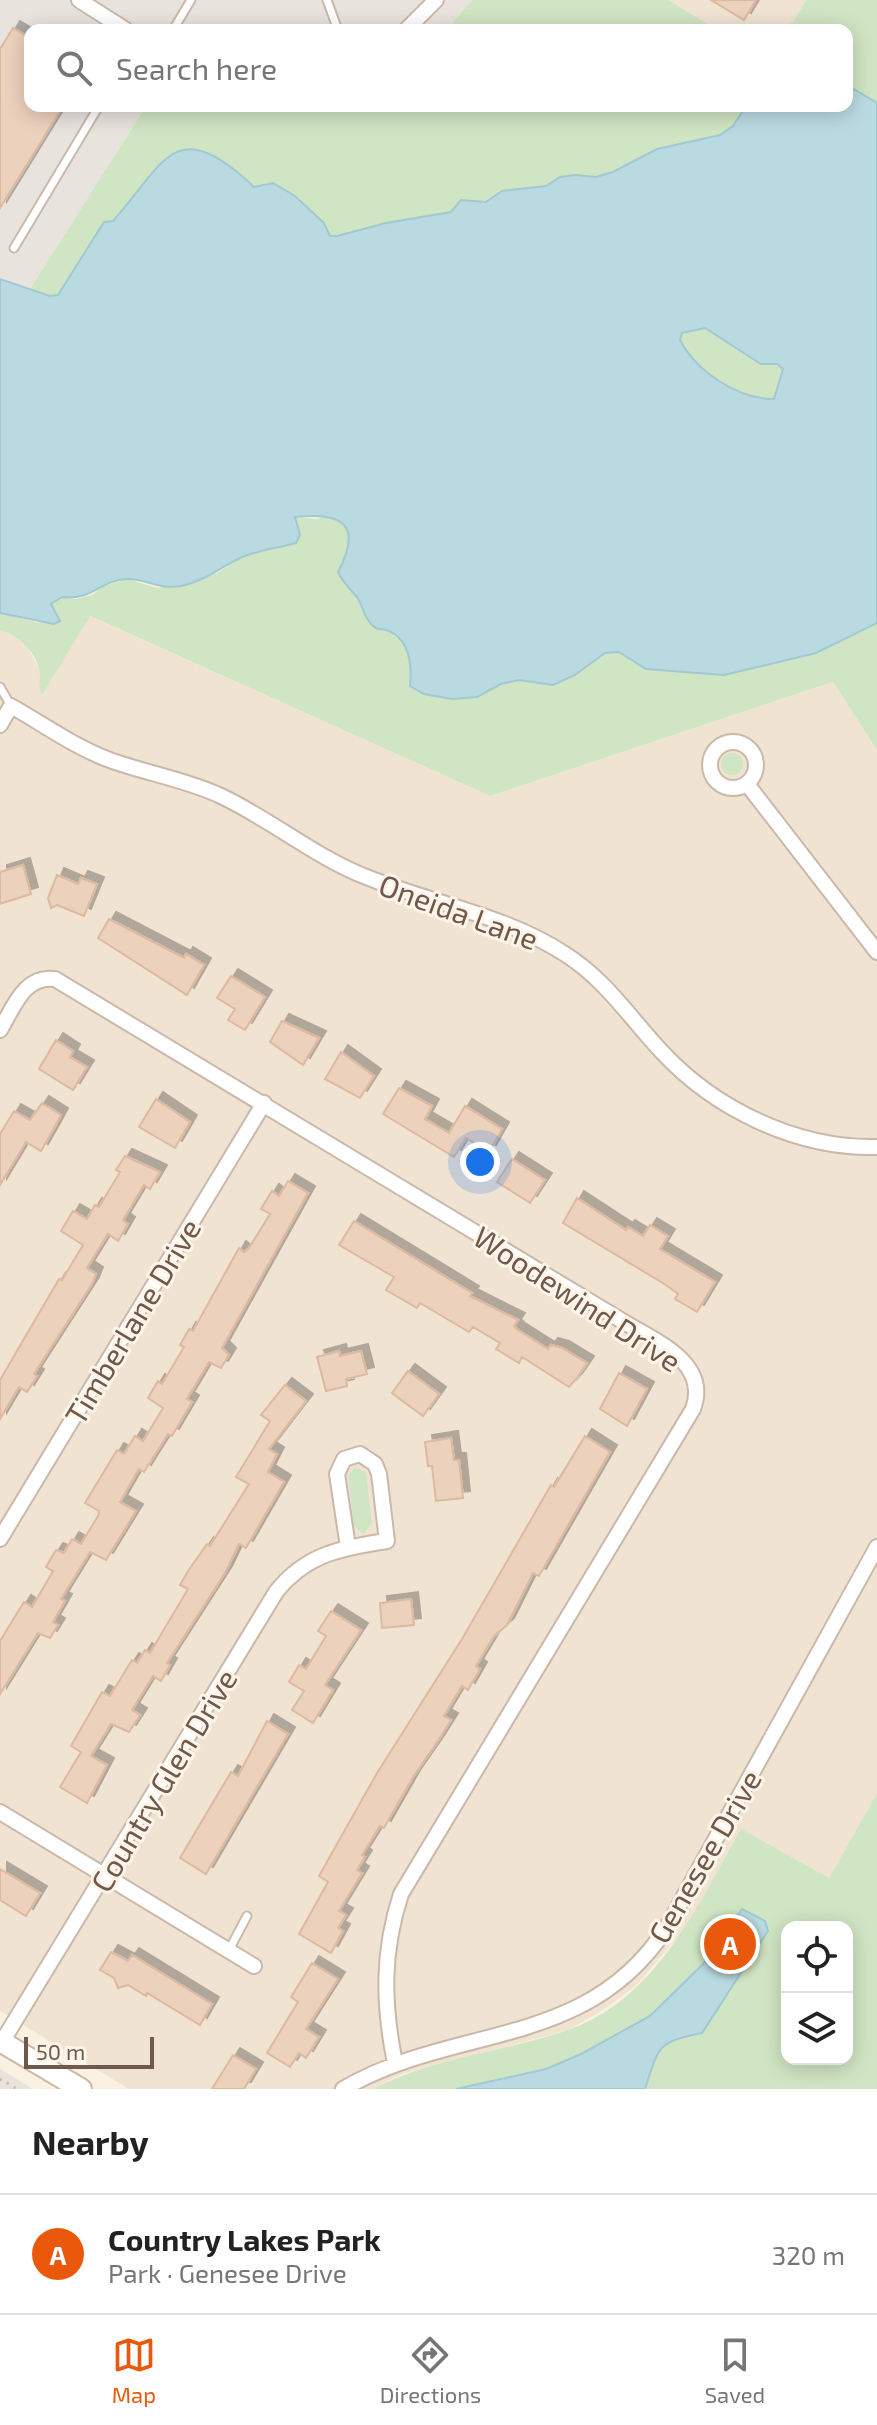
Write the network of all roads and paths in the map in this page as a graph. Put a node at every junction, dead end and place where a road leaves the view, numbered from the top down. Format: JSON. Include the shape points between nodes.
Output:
{"nodes":[{"id":1,"x":79,"y":0,"type":"edge"},
{"id":2,"x":191,"y":0,"type":"edge"},
{"id":3,"x":327,"y":0,"type":"edge"},
{"id":4,"x":436,"y":0,"type":"edge"},
{"id":5,"x":117,"y":24,"type":"edge"},
{"id":6,"x":177,"y":24,"type":"edge"},
{"id":7,"x":336,"y":24,"type":"edge"},
{"id":8,"x":412,"y":24,"type":"edge"},
{"id":9,"x":95,"y":112,"type":"edge"},
{"id":10,"x":14,"y":248,"type":"dead end"},
{"id":11,"x":0,"y":687,"type":"edge"},
{"id":12,"x":11,"y":706,"type":"junction"},
{"id":13,"x":0,"y":725,"type":"edge"},
{"id":14,"x":747,"y":784,"type":"dead end"},
{"id":15,"x":877,"y":952,"type":"edge"},
{"id":16,"x":0,"y":1030,"type":"edge"},
{"id":17,"x":264,"y":1103,"type":"junction"},
{"id":18,"x":877,"y":1147,"type":"edge"},
{"id":19,"x":0,"y":1539,"type":"edge"},
{"id":20,"x":348,"y":1547,"type":"junction"},
{"id":21,"x":877,"y":1547,"type":"edge"},
{"id":22,"x":0,"y":1812,"type":"edge"},
{"id":23,"x":105,"y":1875,"type":"junction"},
{"id":24,"x":247,"y":1916,"type":"dead end"},
{"id":25,"x":228,"y":1951,"type":"junction"},
{"id":26,"x":254,"y":1966,"type":"dead end"},
{"id":27,"x":1,"y":2042,"type":"edge"},
{"id":28,"x":395,"y":2063,"type":"junction"},
{"id":29,"x":0,"y":2079,"type":"edge"},
{"id":30,"x":17,"y":2089,"type":"edge"},
{"id":31,"x":81,"y":2089,"type":"edge"},
{"id":32,"x":343,"y":2089,"type":"edge"}],
"edges":[{"from":1,"to":5,"type":"street"},
{"from":2,"to":6,"type":"lane"},
{"from":3,"to":7,"type":"lane"},
{"from":4,"to":8,"type":"street"},
{"from":9,"to":10,"type":"lane"},
{"from":11,"to":12,"type":"lane"},
{"from":12,"to":13,"type":"street"},
{"from":12,"to":18,"type":"street","name":"Oneida Lane","via":[[92,753],[231,800],[369,878],[539,938],[597,978],[663,1053],[716,1096],[804,1140]]},
{"from":14,"to":15,"type":"street"},
{"from":16,"to":17,"type":"street","name":"Woodewind Drive","via":[[27,985],[42,978],[65,984]]},
{"from":17,"to":19,"type":"street","name":"Timberlane Drive"},
{"from":17,"to":28,"type":"street","name":"Woodewind Drive","via":[[675,1354],[695,1375],[698,1389],[685,1423],[401,1894],[384,1983]]},
{"from":20,"to":20,"type":"street","name":"Country Glen Drive","via":[[387,1541],[379,1474],[360,1454],[344,1459],[337,1474]]},
{"from":20,"to":23,"type":"street","name":"Country Glen Drive","via":[[298,1568],[276,1592]]},
{"from":21,"to":28,"type":"street","name":"Genesee Drive","via":[[678,1908],[635,1968],[560,2018]]},
{"from":22,"to":23,"type":"street"},
{"from":23,"to":25,"type":"street"},
{"from":23,"to":27,"type":"street","name":"Country Glen Drive"},
{"from":24,"to":25,"type":"lane"},
{"from":25,"to":26,"type":"street"},
{"from":27,"to":31,"type":"main road"},
{"from":28,"to":32,"type":"street","name":"Genesee Drive"},
{"from":29,"to":30,"type":"path"}]}
